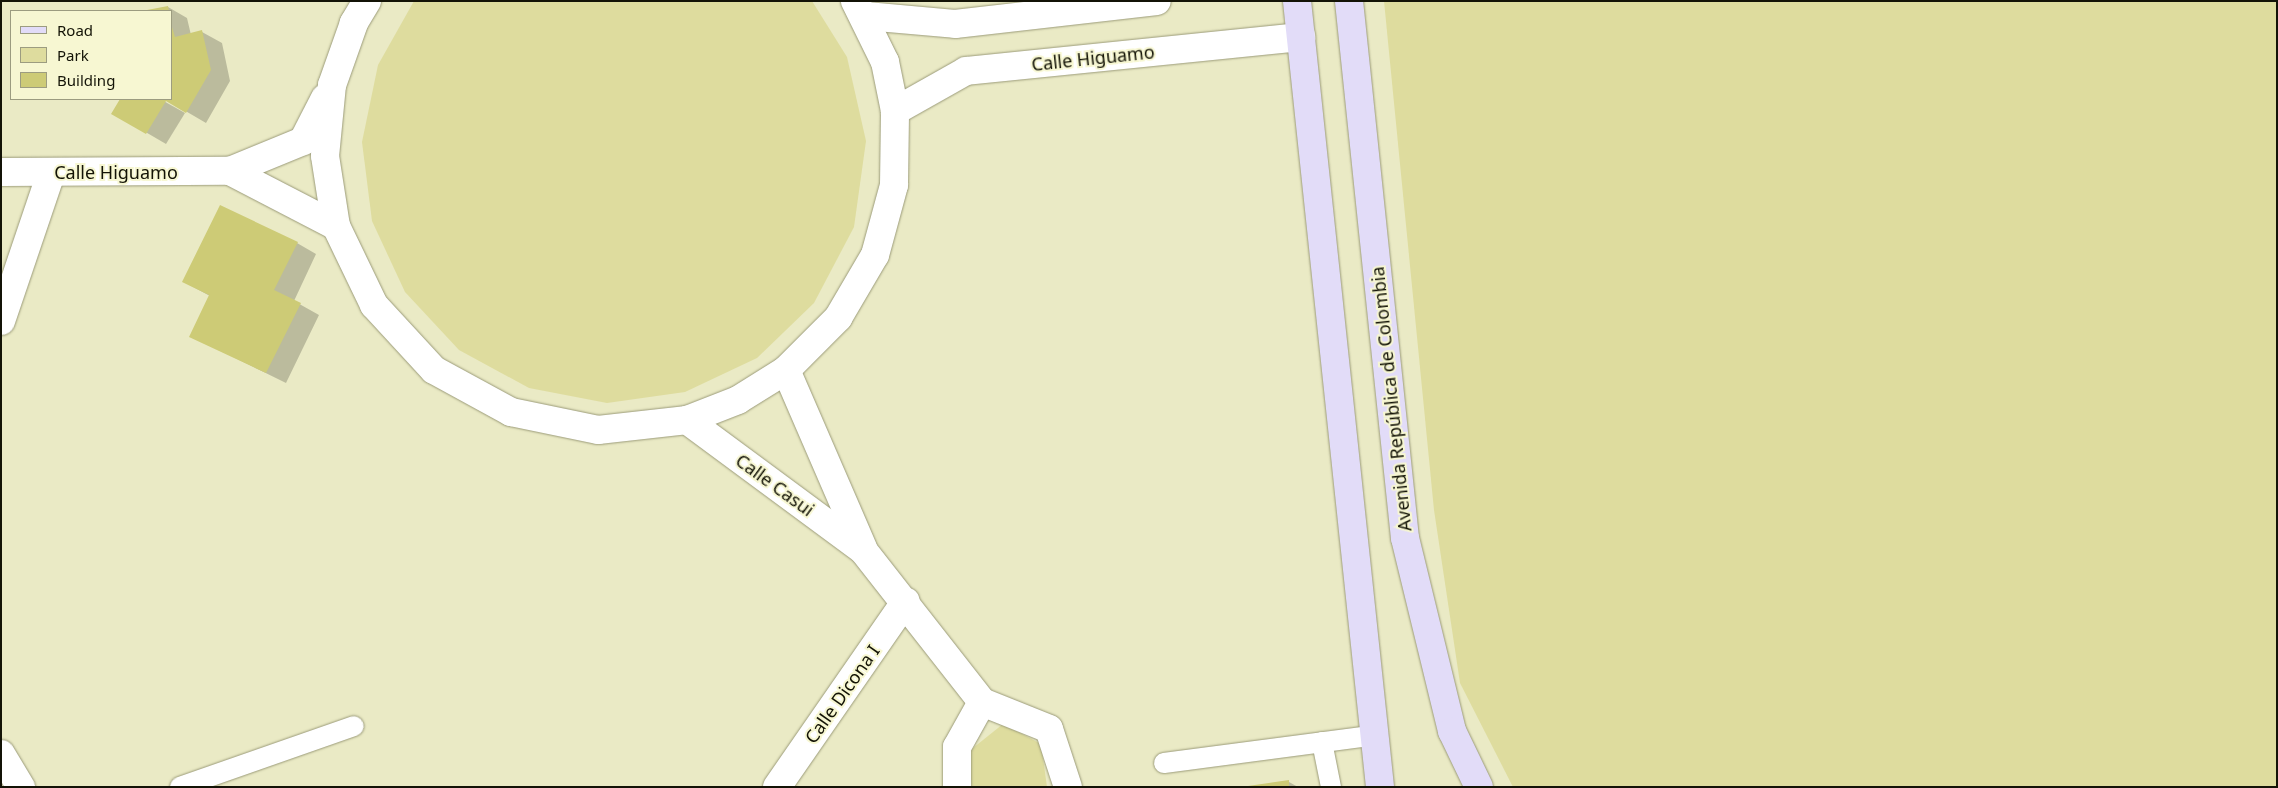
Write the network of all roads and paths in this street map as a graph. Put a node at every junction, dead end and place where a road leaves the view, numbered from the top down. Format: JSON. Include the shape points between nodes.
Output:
{"nodes":[{"id":1,"x":367,"y":1,"type":"edge"},
{"id":2,"x":1157,"y":1,"type":"edge"},
{"id":3,"x":1297,"y":1,"type":"edge"},
{"id":4,"x":1349,"y":1,"type":"edge"},
{"id":5,"x":860,"y":9,"type":"edge"},
{"id":6,"x":1301,"y":37,"type":"junction"},
{"id":7,"x":332,"y":85,"type":"junction"},
{"id":8,"x":895,"y":112,"type":"junction"},
{"id":9,"x":1,"y":172,"type":"edge"},
{"id":10,"x":230,"y":172,"type":"junction"},
{"id":11,"x":51,"y":173,"type":"junction"},
{"id":12,"x":336,"y":226,"type":"junction"},
{"id":13,"x":7,"y":282,"type":"edge"},
{"id":14,"x":1,"y":321,"type":"edge"},
{"id":15,"x":786,"y":370,"type":"junction"},
{"id":16,"x":687,"y":420,"type":"junction"},
{"id":17,"x":863,"y":550,"type":"junction"},
{"id":18,"x":906,"y":601,"type":"junction"},
{"id":19,"x":982,"y":702,"type":"junction"},
{"id":20,"x":354,"y":726,"type":"dead end"},
{"id":21,"x":1376,"y":736,"type":"junction"},
{"id":22,"x":1322,"y":742,"type":"junction"},
{"id":23,"x":1,"y":754,"type":"edge"},
{"id":24,"x":1164,"y":764,"type":"dead end"},
{"id":25,"x":21,"y":787,"type":"edge"},
{"id":26,"x":180,"y":787,"type":"edge"},
{"id":27,"x":778,"y":787,"type":"edge"},
{"id":28,"x":957,"y":787,"type":"edge"},
{"id":29,"x":1068,"y":787,"type":"edge"},
{"id":30,"x":1331,"y":787,"type":"edge"},
{"id":31,"x":1380,"y":787,"type":"edge"},
{"id":32,"x":1479,"y":787,"type":"edge"}],
"edges":[{"from":1,"to":7,"type":"street","via":[[354,23]]},
{"from":2,"to":5,"type":"street","via":[[955,24]]},
{"from":3,"to":6,"type":"main road"},
{"from":4,"to":32,"type":"main road","name":"Avenida República de Colombia","via":[[1406,538],[1452,732]]},
{"from":5,"to":8,"type":"street","via":[[885,62]]},
{"from":6,"to":8,"type":"street","name":"Calle Higuamo","via":[[966,71]]},
{"from":6,"to":21,"type":"main road"},
{"from":7,"to":10,"type":"street","name":"Calle Higuamo","via":[[303,141]]},
{"from":7,"to":12,"type":"street","via":[[325,156]]},
{"from":8,"to":15,"type":"street","via":[[894,184],[875,255],[838,318]]},
{"from":9,"to":11,"type":"street","name":"Calle Higuamo"},
{"from":10,"to":11,"type":"street","name":"Calle Higuamo"},
{"from":10,"to":12,"type":"street","name":"Calle Higuamo"},
{"from":11,"to":13,"type":"street"},
{"from":12,"to":16,"type":"street","via":[[374,305],[434,370],[511,412],[598,430]]},
{"from":13,"to":14,"type":"street"},
{"from":15,"to":16,"type":"street","via":[[738,400]]},
{"from":15,"to":17,"type":"street","name":"Calle Casui"},
{"from":16,"to":17,"type":"street","name":"Calle Casui"},
{"from":17,"to":18,"type":"street","name":"Calle Casui"},
{"from":18,"to":19,"type":"street","name":"Calle Casui"},
{"from":18,"to":27,"type":"street","name":"Calle Dicona I"},
{"from":19,"to":28,"type":"street","via":[[957,747]]},
{"from":19,"to":29,"type":"street","via":[[1049,729]]},
{"from":20,"to":26,"type":"lane"},
{"from":21,"to":22,"type":"lane"},
{"from":21,"to":31,"type":"main road"},
{"from":22,"to":24,"type":"lane"},
{"from":22,"to":30,"type":"lane"},
{"from":23,"to":25,"type":"street"}]}
